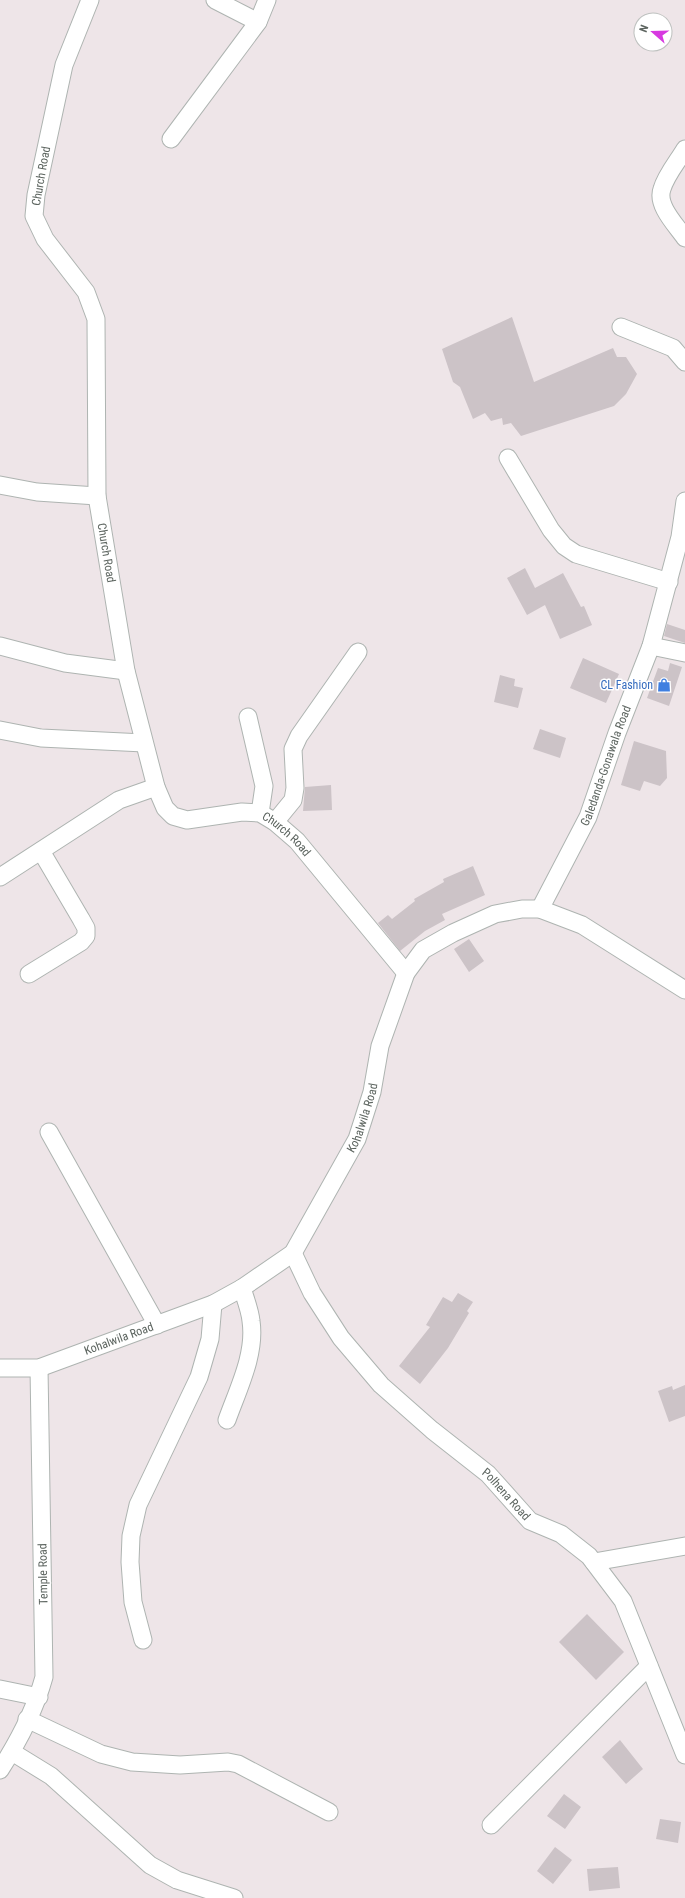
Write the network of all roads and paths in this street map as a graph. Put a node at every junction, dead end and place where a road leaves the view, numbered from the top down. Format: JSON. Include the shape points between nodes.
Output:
{"nodes":[{"id":1,"x":90,"y":0,"type":"edge"},
{"id":2,"x":215,"y":0,"type":"edge"},
{"id":3,"x":267,"y":0,"type":"edge"},
{"id":4,"x":258,"y":22,"type":"junction"},
{"id":5,"x":171,"y":139,"type":"dead end"},
{"id":6,"x":685,"y":149,"type":"edge"},
{"id":7,"x":685,"y":238,"type":"edge"},
{"id":8,"x":621,"y":327,"type":"dead end"},
{"id":9,"x":685,"y":362,"type":"edge"},
{"id":10,"x":508,"y":458,"type":"dead end"},
{"id":11,"x":0,"y":485,"type":"edge"},
{"id":12,"x":97,"y":496,"type":"junction"},
{"id":13,"x":685,"y":501,"type":"edge"},
{"id":14,"x":669,"y":582,"type":"junction"},
{"id":15,"x":0,"y":646,"type":"edge"},
{"id":16,"x":651,"y":646,"type":"junction"},
{"id":17,"x":358,"y":652,"type":"dead end"},
{"id":18,"x":685,"y":653,"type":"edge"},
{"id":19,"x":126,"y":671,"type":"junction"},
{"id":20,"x":248,"y":717,"type":"dead end"},
{"id":21,"x":0,"y":730,"type":"edge"},
{"id":22,"x":144,"y":743,"type":"junction"},
{"id":23,"x":156,"y":787,"type":"junction"},
{"id":24,"x":260,"y":813,"type":"junction"},
{"id":25,"x":275,"y":822,"type":"junction"},
{"id":26,"x":41,"y":851,"type":"junction"},
{"id":27,"x":0,"y":877,"type":"edge"},
{"id":28,"x":540,"y":909,"type":"junction"},
{"id":29,"x":406,"y":973,"type":"junction"},
{"id":30,"x":29,"y":974,"type":"dead end"},
{"id":31,"x":685,"y":990,"type":"edge"},
{"id":32,"x":48,"y":1132,"type":"dead end"},
{"id":33,"x":293,"y":1253,"type":"junction"},
{"id":34,"x":242,"y":1288,"type":"junction"},
{"id":35,"x":213,"y":1304,"type":"junction"},
{"id":36,"x":157,"y":1325,"type":"junction"},
{"id":37,"x":0,"y":1368,"type":"edge"},
{"id":38,"x":39,"y":1368,"type":"junction"},
{"id":39,"x":227,"y":1420,"type":"dead end"},
{"id":40,"x":685,"y":1546,"type":"edge"},
{"id":41,"x":594,"y":1562,"type":"junction"},
{"id":42,"x":143,"y":1640,"type":"dead end"},
{"id":43,"x":649,"y":1666,"type":"junction"},
{"id":44,"x":0,"y":1689,"type":"edge"},
{"id":45,"x":39,"y":1697,"type":"junction"},
{"id":46,"x":28,"y":1719,"type":"junction"},
{"id":47,"x":12,"y":1752,"type":"junction"},
{"id":48,"x":685,"y":1755,"type":"edge"},
{"id":49,"x":0,"y":1770,"type":"edge"},
{"id":50,"x":329,"y":1812,"type":"dead end"},
{"id":51,"x":491,"y":1826,"type":"dead end"},
{"id":52,"x":234,"y":1898,"type":"edge"}],
"edges":[{"from":1,"to":12,"type":"street","name":"Church Road","via":[[64,65],[36,195],[34,216],[44,240],[86,292],[96,319]]},
{"from":2,"to":4,"type":"street"},
{"from":3,"to":4,"type":"street"},
{"from":4,"to":5,"type":"street"},
{"from":6,"to":7,"type":"street","via":[[661,190],[662,202],[667,212]]},
{"from":8,"to":9,"type":"street","via":[[673,348]]},
{"from":10,"to":14,"type":"street","via":[[551,530],[564,546],[576,554]]},
{"from":11,"to":12,"type":"street","via":[[37,492]]},
{"from":12,"to":19,"type":"street","name":"Church Road"},
{"from":13,"to":14,"type":"street","name":"Galedanda-Gonawala Road","via":[[680,537]]},
{"from":14,"to":16,"type":"street","name":"Galedanda-Gonawala Road"},
{"from":15,"to":19,"type":"street","via":[[65,663]]},
{"from":16,"to":18,"type":"street"},
{"from":16,"to":28,"type":"street","name":"Galedanda-Gonawala Road","via":[[588,817]]},
{"from":17,"to":25,"type":"street","via":[[299,736],[293,749],[293,800]]},
{"from":19,"to":22,"type":"street","name":"Church Road"},
{"from":20,"to":24,"type":"street","via":[[264,786]]},
{"from":21,"to":22,"type":"street","via":[[41,738]]},
{"from":22,"to":23,"type":"street","name":"Church Road"},
{"from":23,"to":24,"type":"street","name":"Church Road","via":[[165,808],[173,816],[187,820],[242,812]]},
{"from":23,"to":26,"type":"street","via":[[119,800]]},
{"from":24,"to":25,"type":"street","name":"Church Road"},
{"from":25,"to":29,"type":"street","name":"Church Road","via":[[296,841]]},
{"from":26,"to":27,"type":"street"},
{"from":26,"to":30,"type":"street","via":[[86,928],[86,936],[81,942]]},
{"from":28,"to":29,"type":"street","name":"Kohalwila Road","via":[[495,914],[453,933],[423,950]]},
{"from":28,"to":31,"type":"street","name":"Kohalwila Road","via":[[582,925]]},
{"from":29,"to":33,"type":"street","name":"Kohalwila Road","via":[[380,1046],[372,1092],[357,1139]]},
{"from":32,"to":36,"type":"street"},
{"from":33,"to":34,"type":"street","name":"Kohalwila Road"},
{"from":33,"to":41,"type":"street","name":"Polhena Road","via":[[312,1293],[341,1338],[381,1385],[488,1474],[530,1521],[561,1534]]},
{"from":34,"to":35,"type":"street","name":"Kohalwila Road"},
{"from":34,"to":39,"type":"street","via":[[251,1321],[249,1356]]},
{"from":35,"to":36,"type":"street","name":"Kohalwila Road"},
{"from":35,"to":42,"type":"street","via":[[210,1339],[199,1377],[138,1505],[131,1536],[133,1602]]},
{"from":36,"to":38,"type":"street","name":"Kohalwila Road"},
{"from":37,"to":38,"type":"street","name":"Kohalwila Road"},
{"from":38,"to":45,"type":"street","name":"Temple Road","via":[[44,1677]]},
{"from":40,"to":41,"type":"street"},
{"from":41,"to":43,"type":"street","name":"Polhena Road","via":[[622,1601]]},
{"from":43,"to":48,"type":"street","name":"Polhena Road"},
{"from":43,"to":51,"type":"street"},
{"from":44,"to":45,"type":"street"},
{"from":45,"to":46,"type":"street","name":"Temple Road"},
{"from":46,"to":47,"type":"street","name":"Temple Road"},
{"from":46,"to":50,"type":"street","via":[[102,1754],[132,1762],[180,1765],[228,1762],[238,1764]]},
{"from":47,"to":49,"type":"street","name":"Temple Road"},
{"from":47,"to":52,"type":"street","via":[[51,1776],[150,1865],[176,1880]]}]}
